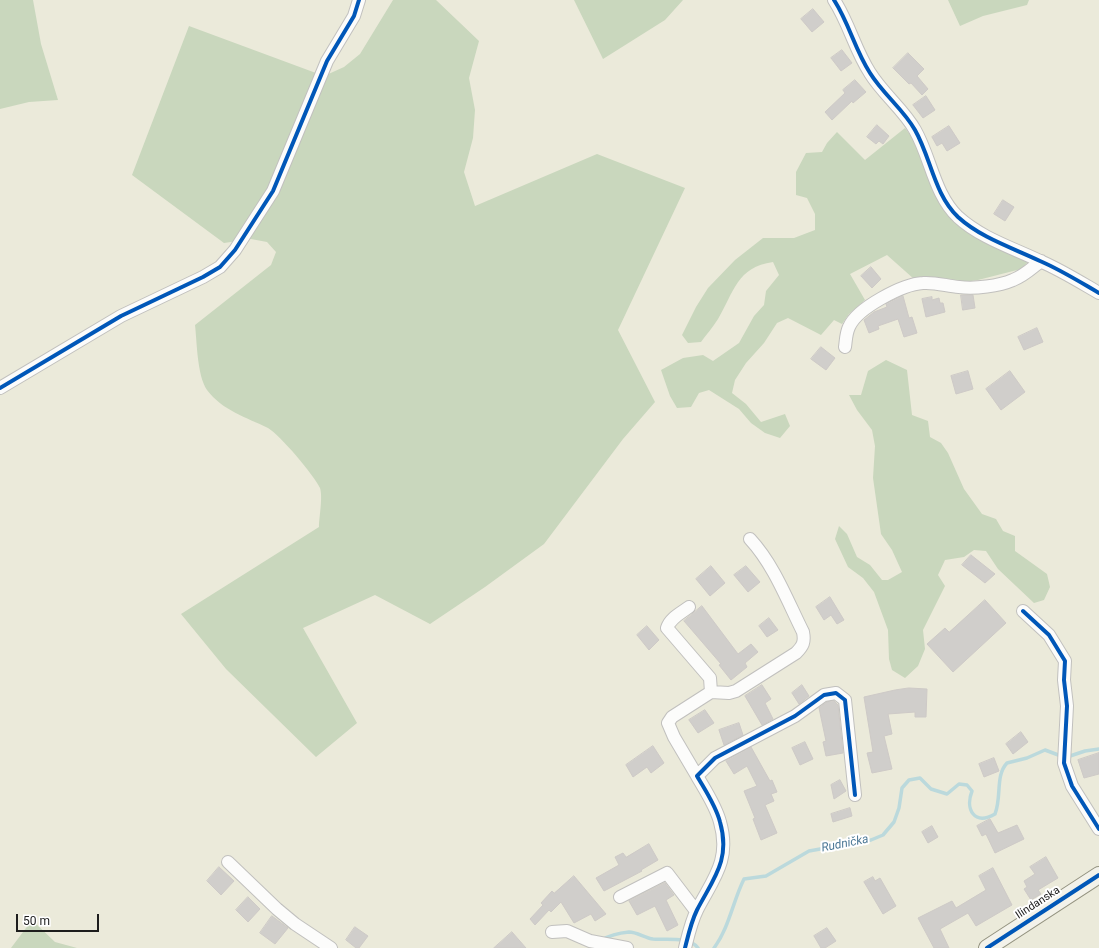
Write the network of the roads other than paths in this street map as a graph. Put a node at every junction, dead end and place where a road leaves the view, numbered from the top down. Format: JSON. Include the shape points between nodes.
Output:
{"nodes":[{"id":1,"x":359,"y":0,"type":"edge"},
{"id":2,"x":834,"y":0,"type":"edge"},
{"id":3,"x":1040,"y":261,"type":"junction"},
{"id":4,"x":1099,"y":293,"type":"edge"},
{"id":5,"x":845,"y":347,"type":"dead end"},
{"id":6,"x":0,"y":388,"type":"edge"},
{"id":7,"x":750,"y":539,"type":"dead end"},
{"id":8,"x":689,"y":607,"type":"dead end"},
{"id":9,"x":1023,"y":611,"type":"dead end"},
{"id":10,"x":711,"y":692,"type":"junction"},
{"id":11,"x":697,"y":776,"type":"junction"},
{"id":12,"x":855,"y":795,"type":"dead end"},
{"id":13,"x":1099,"y":829,"type":"edge"},
{"id":14,"x":228,"y":862,"type":"dead end"},
{"id":15,"x":1099,"y":875,"type":"edge"},
{"id":16,"x":620,"y":897,"type":"dead end"},
{"id":17,"x":696,"y":911,"type":"junction"},
{"id":18,"x":552,"y":932,"type":"dead end"},
{"id":19,"x":686,"y":944,"type":"edge"},
{"id":20,"x":331,"y":948,"type":"edge"},
{"id":21,"x":628,"y":948,"type":"edge"},
{"id":22,"x":987,"y":948,"type":"edge"}],
"edges":[{"from":1,"to":6,"type":"street","via":[[354,16],[327,60],[273,192],[235,250],[220,267],[121,316]]},
{"from":2,"to":3,"type":"street","via":[[869,71],[915,129],[940,192],[948,205],[972,229]]},
{"from":3,"to":4,"type":"street"},
{"from":3,"to":5,"type":"street","via":[[1013,281],[970,287],[924,283],[885,296],[856,317],[849,326]]},
{"from":7,"to":10,"type":"street","via":[[771,566],[803,632],[804,640],[796,653],[736,691]]},
{"from":8,"to":10,"type":"street","via":[[668,622],[667,628],[710,678]]},
{"from":9,"to":13,"type":"street","via":[[1049,635],[1065,661],[1067,706],[1064,763],[1072,786]]},
{"from":10,"to":11,"type":"street","via":[[672,717],[668,723]]},
{"from":11,"to":12,"type":"street","via":[[715,758],[795,716],[824,695],[832,693],[840,695],[845,700]]},
{"from":11,"to":17,"type":"street","via":[[718,816],[724,841],[720,868]]},
{"from":14,"to":20,"type":"street","via":[[277,909]]},
{"from":15,"to":22,"type":"street","name":"Ilindanska"},
{"from":16,"to":17,"type":"street","via":[[667,873]]},
{"from":17,"to":19,"type":"street"},
{"from":18,"to":21,"type":"street","via":[[566,931],[590,941]]}]}
